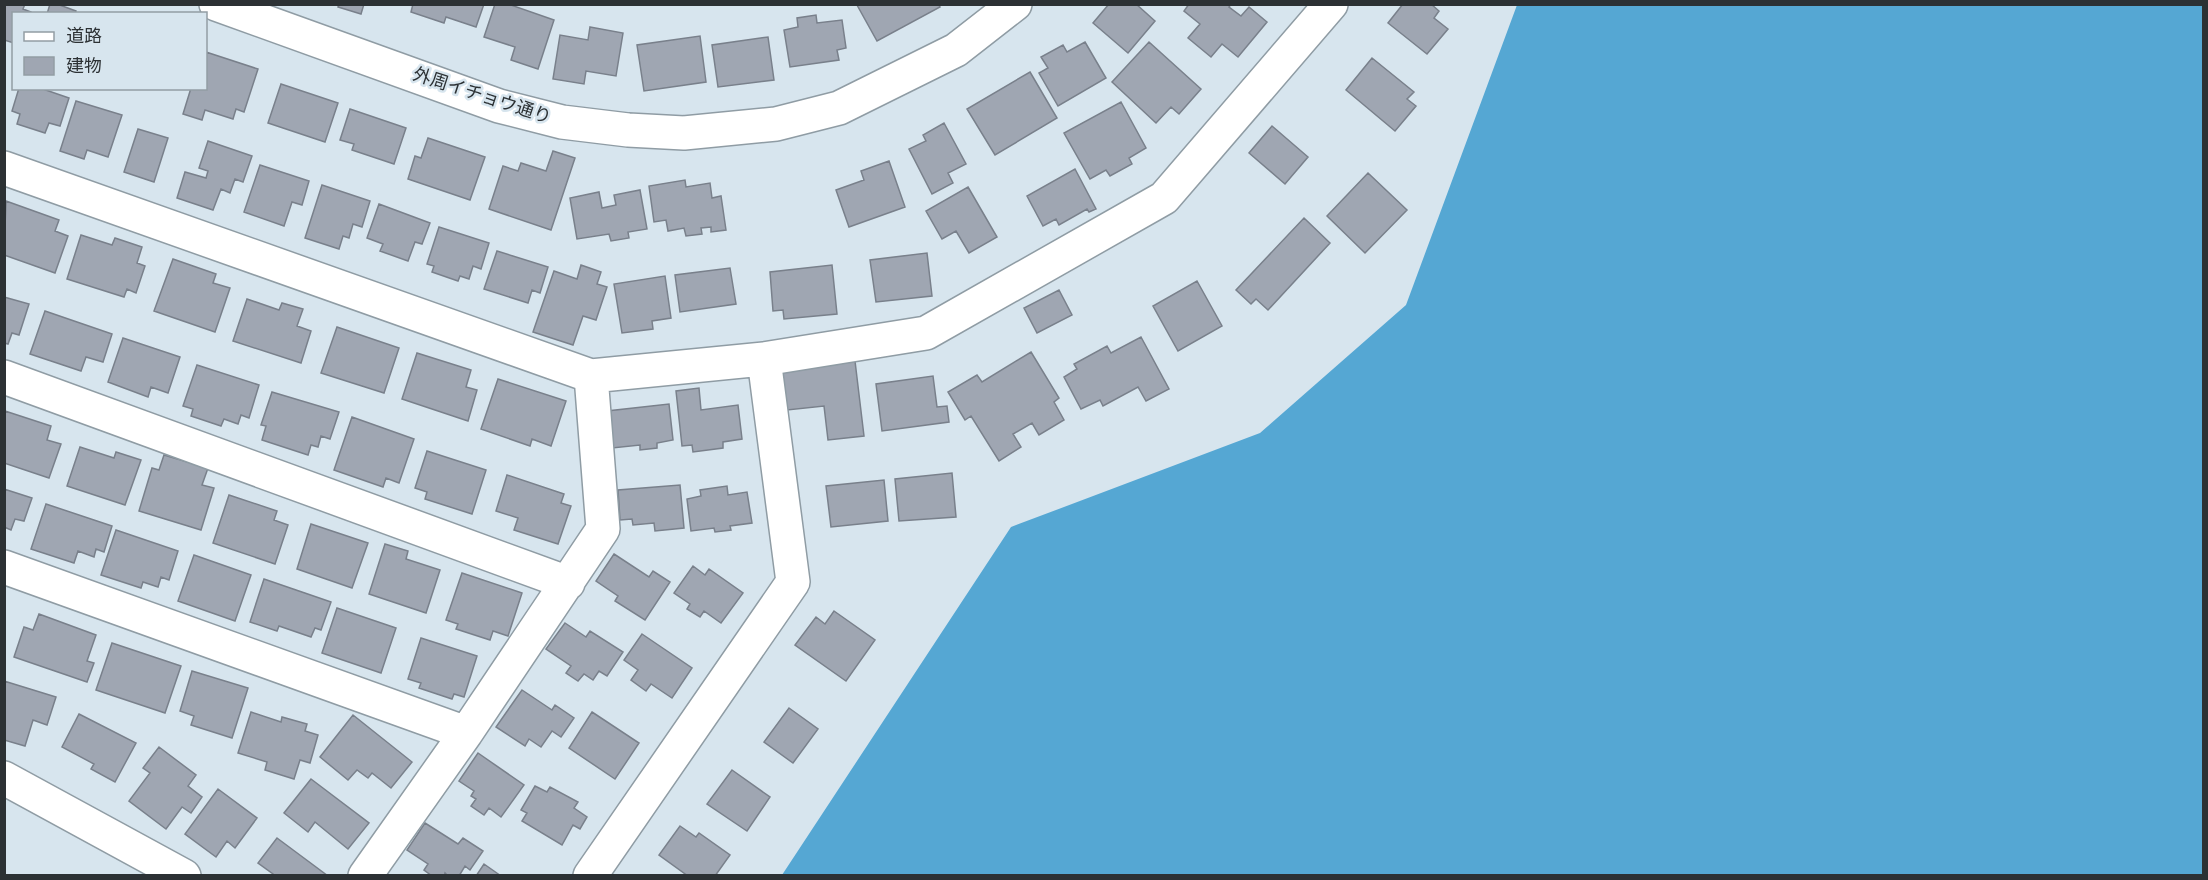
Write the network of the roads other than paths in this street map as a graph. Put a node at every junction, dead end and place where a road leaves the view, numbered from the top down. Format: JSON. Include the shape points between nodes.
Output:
{"nodes":[{"id":1,"x":216,"y":4,"type":"edge"},
{"id":2,"x":1015,"y":4,"type":"edge"},
{"id":3,"x":1331,"y":4,"type":"edge"},
{"id":4,"x":4,"y":168,"type":"edge"},
{"id":5,"x":764,"y":359,"type":"junction"},
{"id":6,"x":591,"y":376,"type":"junction"},
{"id":7,"x":4,"y":377,"type":"edge"},
{"id":8,"x":4,"y":567,"type":"edge"},
{"id":9,"x":568,"y":583,"type":"junction"},
{"id":10,"x":466,"y":733,"type":"junction"},
{"id":11,"x":4,"y":778,"type":"edge"},
{"id":12,"x":184,"y":876,"type":"edge"},
{"id":13,"x":365,"y":876,"type":"edge"},
{"id":14,"x":590,"y":876,"type":"edge"}],
"edges":[{"from":1,"to":2,"type":"street","name":"外周イチョウ通り","via":[[499,106],[562,122],[684,133],[776,124],[839,108],[956,50]]},
{"from":3,"to":5,"type":"street","via":[[1164,198],[926,333]]},
{"from":4,"to":6,"type":"street"},
{"from":5,"to":6,"type":"street"},
{"from":5,"to":14,"type":"street","via":[[793,582]]},
{"from":6,"to":9,"type":"street","via":[[603,529]]},
{"from":7,"to":9,"type":"street"},
{"from":8,"to":10,"type":"street"},
{"from":9,"to":10,"type":"street"},
{"from":10,"to":13,"type":"street"},
{"from":11,"to":12,"type":"street"}]}
